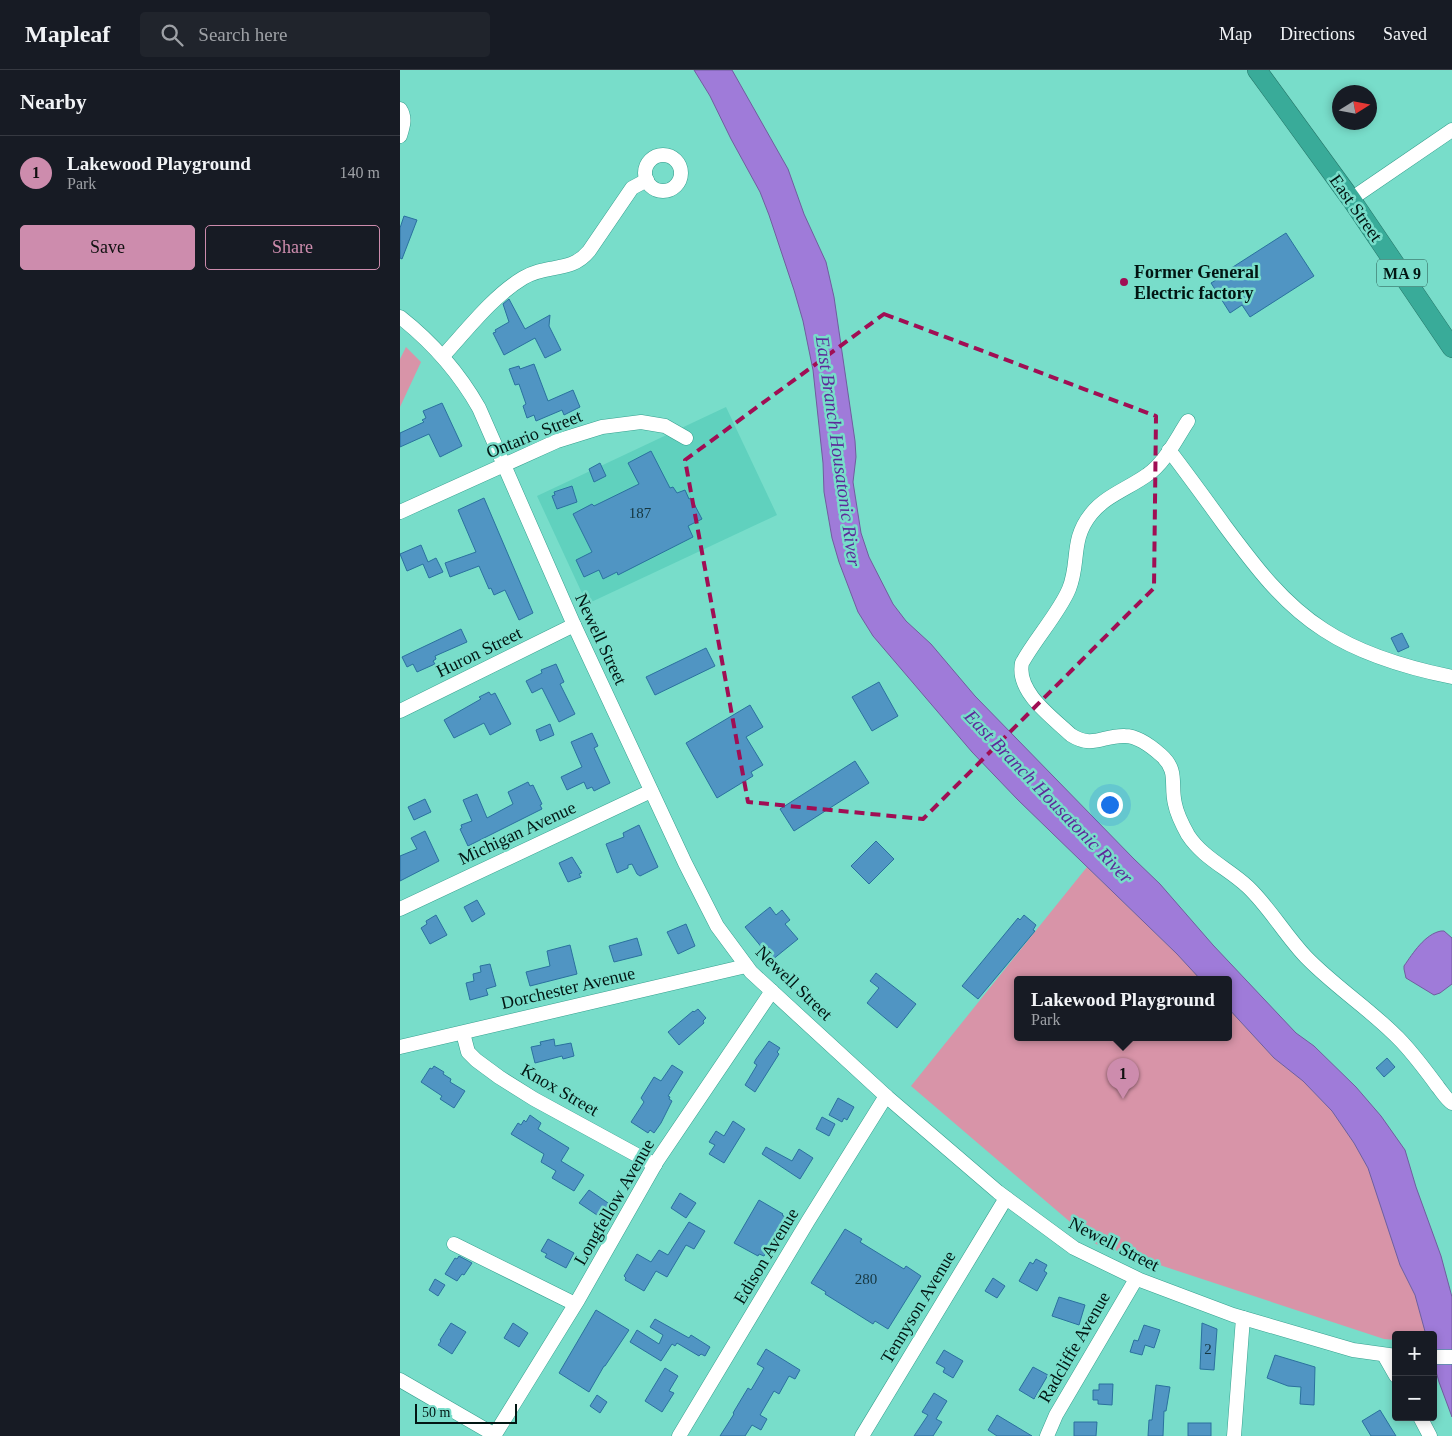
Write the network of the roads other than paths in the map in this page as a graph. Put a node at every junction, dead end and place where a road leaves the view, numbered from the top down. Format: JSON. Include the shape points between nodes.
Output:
{"nodes":[{"id":1,"x":1257,"y":70,"type":"edge"},
{"id":2,"x":400,"y":109,"type":"edge"},
{"id":3,"x":1452,"y":130,"type":"edge"},
{"id":4,"x":400,"y":136,"type":"edge"},
{"id":5,"x":647,"y":180,"type":"dead end"},
{"id":6,"x":1351,"y":199,"type":"junction"},
{"id":7,"x":400,"y":317,"type":"edge"},
{"id":8,"x":1452,"y":348,"type":"edge"},
{"id":9,"x":443,"y":356,"type":"junction"},
{"id":10,"x":1188,"y":421,"type":"dead end"},
{"id":11,"x":686,"y":438,"type":"dead end"},
{"id":12,"x":1169,"y":450,"type":"junction"},
{"id":13,"x":505,"y":466,"type":"junction"},
{"id":14,"x":400,"y":512,"type":"edge"},
{"id":15,"x":574,"y":626,"type":"junction"},
{"id":16,"x":1452,"y":677,"type":"edge"},
{"id":17,"x":400,"y":711,"type":"edge"},
{"id":18,"x":651,"y":790,"type":"junction"},
{"id":19,"x":400,"y":909,"type":"edge"},
{"id":20,"x":746,"y":966,"type":"junction"},
{"id":21,"x":772,"y":991,"type":"junction"},
{"id":22,"x":463,"y":1033,"type":"junction"},
{"id":23,"x":400,"y":1047,"type":"edge"},
{"id":24,"x":886,"y":1096,"type":"junction"},
{"id":25,"x":1452,"y":1103,"type":"edge"},
{"id":26,"x":655,"y":1165,"type":"junction"},
{"id":27,"x":1006,"y":1198,"type":"junction"},
{"id":28,"x":454,"y":1244,"type":"dead end"},
{"id":29,"x":1136,"y":1279,"type":"junction"},
{"id":30,"x":575,"y":1304,"type":"junction"},
{"id":31,"x":1243,"y":1318,"type":"junction"},
{"id":32,"x":1390,"y":1356,"type":"edge"},
{"id":33,"x":1437,"y":1357,"type":"edge"},
{"id":34,"x":1452,"y":1357,"type":"edge"},
{"id":35,"x":400,"y":1380,"type":"edge"},
{"id":36,"x":1422,"y":1421,"type":"edge"},
{"id":37,"x":494,"y":1436,"type":"edge"},
{"id":38,"x":679,"y":1436,"type":"edge"},
{"id":39,"x":862,"y":1436,"type":"edge"},
{"id":40,"x":1047,"y":1436,"type":"edge"},
{"id":41,"x":1234,"y":1436,"type":"edge"},
{"id":42,"x":1430,"y":1436,"type":"edge"}],
"edges":[{"from":1,"to":6,"type":"highway","name":"East Street","number":"MA 9"},
{"from":2,"to":4,"type":"street","via":[[404,115]]},
{"from":3,"to":6,"type":"street"},
{"from":5,"to":9,"type":"street","via":[[632,188],[580,260],[570,266],[534,272],[516,282]]},
{"from":6,"to":8,"type":"highway","name":"East Street","number":"MA 9"},
{"from":7,"to":9,"type":"street","name":"Newell Street"},
{"from":9,"to":13,"type":"street","name":"Newell Street","via":[[479,408]]},
{"from":10,"to":12,"type":"street"},
{"from":11,"to":13,"type":"street","name":"Ontario Street","via":[[665,426],[641,422],[602,427],[557,441]]},
{"from":12,"to":16,"type":"street","via":[[1261,573],[1315,624],[1378,657]]},
{"from":12,"to":25,"type":"street","via":[[1156,468],[1097,507],[1084,524],[1076,546],[1070,587],[1022,663],[1023,683],[1033,698],[1078,740],[1092,742],[1120,736],[1133,737],[1166,760],[1173,771],[1174,803],[1189,836],[1256,894],[1290,939],[1320,971],[1404,1044]]},
{"from":13,"to":14,"type":"street","name":"Ontario Street"},
{"from":13,"to":15,"type":"street","name":"Newell Street"},
{"from":15,"to":17,"type":"street","name":"Huron Street"},
{"from":15,"to":18,"type":"street","name":"Newell Street"},
{"from":18,"to":19,"type":"street","name":"Michigan Avenue"},
{"from":18,"to":20,"type":"street","name":"Newell Street","via":[[717,926]]},
{"from":20,"to":21,"type":"street","name":"Newell Street"},
{"from":20,"to":22,"type":"street","name":"Dorchester Avenue"},
{"from":21,"to":24,"type":"street","name":"Newell Street"},
{"from":21,"to":26,"type":"street","name":"Longfellow Avenue"},
{"from":22,"to":23,"type":"street","name":"Dorchester Avenue"},
{"from":22,"to":26,"type":"street","name":"Knox Street","via":[[468,1052],[500,1077]]},
{"from":24,"to":27,"type":"street","name":"Newell Street"},
{"from":24,"to":38,"type":"street","name":"Edison Avenue"},
{"from":26,"to":30,"type":"street","name":"Longfellow Avenue"},
{"from":27,"to":29,"type":"street","name":"Newell Street","via":[[1065,1243]]},
{"from":27,"to":39,"type":"street","name":"Tennyson Avenue"},
{"from":28,"to":30,"type":"street"},
{"from":29,"to":31,"type":"street","name":"Newell Street"},
{"from":29,"to":40,"type":"street","name":"Radcliffe Avenue","via":[[1056,1415]]},
{"from":30,"to":37,"type":"street","name":"Longfellow Avenue"},
{"from":31,"to":32,"type":"street","name":"Newell Street","via":[[1348,1349]]},
{"from":31,"to":41,"type":"street"},
{"from":33,"to":34,"type":"street"},
{"from":35,"to":37,"type":"street"},
{"from":36,"to":42,"type":"street"}]}
